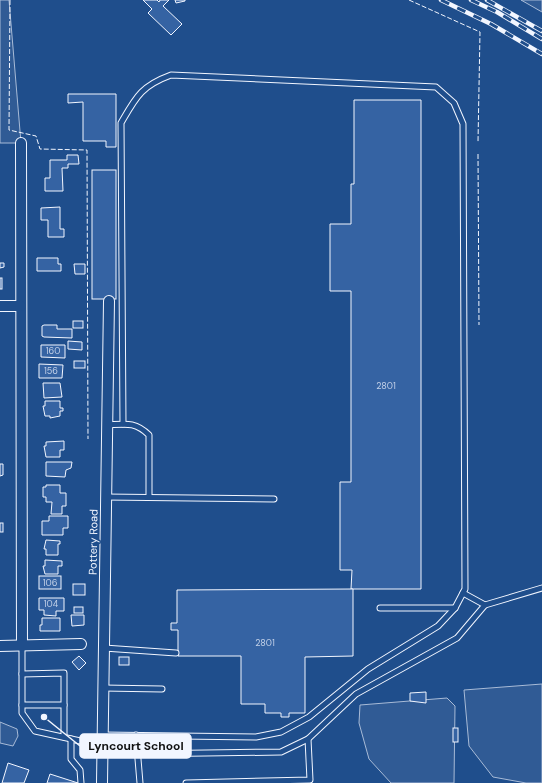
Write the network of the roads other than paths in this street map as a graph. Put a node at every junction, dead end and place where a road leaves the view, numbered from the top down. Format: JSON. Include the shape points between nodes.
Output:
{"nodes":[{"id":1,"x":21,"y":142,"type":"dead end"},
{"id":2,"x":109,"y":301,"type":"dead end"},
{"id":3,"x":0,"y":306,"type":"edge"},
{"id":4,"x":21,"y":306,"type":"junction"},
{"id":5,"x":107,"y":424,"type":"junction"},
{"id":6,"x":123,"y":424,"type":"junction"},
{"id":7,"x":105,"y":497,"type":"junction"},
{"id":8,"x":149,"y":497,"type":"junction"},
{"id":9,"x":274,"y":499,"type":"dead end"},
{"id":10,"x":542,"y":588,"type":"edge"},
{"id":11,"x":463,"y":593,"type":"junction"},
{"id":12,"x":485,"y":605,"type":"junction"},
{"id":13,"x":380,"y":608,"type":"dead end"},
{"id":14,"x":455,"y":608,"type":"junction"},
{"id":15,"x":81,"y":644,"type":"dead end"},
{"id":16,"x":0,"y":646,"type":"edge"},
{"id":17,"x":22,"y":646,"type":"junction"},
{"id":18,"x":103,"y":648,"type":"junction"},
{"id":19,"x":176,"y":653,"type":"dead end"},
{"id":20,"x":22,"y":674,"type":"junction"},
{"id":21,"x":103,"y":688,"type":"junction"},
{"id":22,"x":162,"y":689,"type":"dead end"},
{"id":23,"x":22,"y":705,"type":"junction"},
{"id":24,"x":64,"y":705,"type":"junction"},
{"id":25,"x":103,"y":735,"type":"junction"},
{"id":26,"x":136,"y":735,"type":"junction"},
{"id":27,"x":64,"y":737,"type":"junction"},
{"id":28,"x":71,"y":739,"type":"junction"},
{"id":29,"x":308,"y":739,"type":"junction"},
{"id":30,"x":103,"y":746,"type":"junction"},
{"id":31,"x":137,"y":754,"type":"junction"},
{"id":32,"x":80,"y":783,"type":"edge"},
{"id":33,"x":102,"y":783,"type":"edge"},
{"id":34,"x":140,"y":783,"type":"edge"},
{"id":35,"x":186,"y":783,"type":"edge"}],
"edges":[{"from":1,"to":4,"type":"street"},
{"from":2,"to":5,"type":"street","name":"Pottery Road"},
{"from":3,"to":4,"type":"street"},
{"from":4,"to":17,"type":"street"},
{"from":5,"to":6,"type":"lane"},
{"from":5,"to":7,"type":"street","name":"Pottery Road"},
{"from":6,"to":8,"type":"lane","via":[[132,424],[148,435]]},
{"from":6,"to":11,"type":"lane","via":[[121,123],[138,95],[154,81],[171,75],[436,87],[454,103],[463,124]]},
{"from":7,"to":8,"type":"lane"},
{"from":7,"to":18,"type":"street","name":"Pottery Road"},
{"from":8,"to":9,"type":"lane"},
{"from":10,"to":12,"type":"lane"},
{"from":11,"to":12,"type":"lane"},
{"from":11,"to":14,"type":"lane"},
{"from":12,"to":29,"type":"lane","via":[[458,638],[356,694]]},
{"from":13,"to":14,"type":"lane"},
{"from":14,"to":26,"type":"lane","via":[[438,626],[368,669],[309,716],[281,732],[256,737]]},
{"from":15,"to":17,"type":"street"},
{"from":16,"to":17,"type":"street"},
{"from":17,"to":20,"type":"lane"},
{"from":18,"to":19,"type":"lane"},
{"from":18,"to":21,"type":"street","name":"Pottery Road"},
{"from":20,"to":23,"type":"lane"},
{"from":20,"to":24,"type":"lane","via":[[64,673]]},
{"from":21,"to":22,"type":"lane"},
{"from":21,"to":25,"type":"street","name":"Pottery Road"},
{"from":23,"to":24,"type":"lane"},
{"from":23,"to":27,"type":"lane","via":[[22,713],[35,731]]},
{"from":24,"to":27,"type":"lane"},
{"from":25,"to":26,"type":"lane"},
{"from":25,"to":30,"type":"street","name":"Pottery Road"},
{"from":26,"to":31,"type":"lane"},
{"from":27,"to":28,"type":"lane"},
{"from":28,"to":30,"type":"lane"},
{"from":28,"to":32,"type":"lane","via":[[72,759],[80,770]]},
{"from":29,"to":31,"type":"lane","via":[[281,752]]},
{"from":29,"to":35,"type":"lane","via":[[310,780]]},
{"from":30,"to":33,"type":"street","name":"Pottery Road"},
{"from":31,"to":34,"type":"lane"}]}
